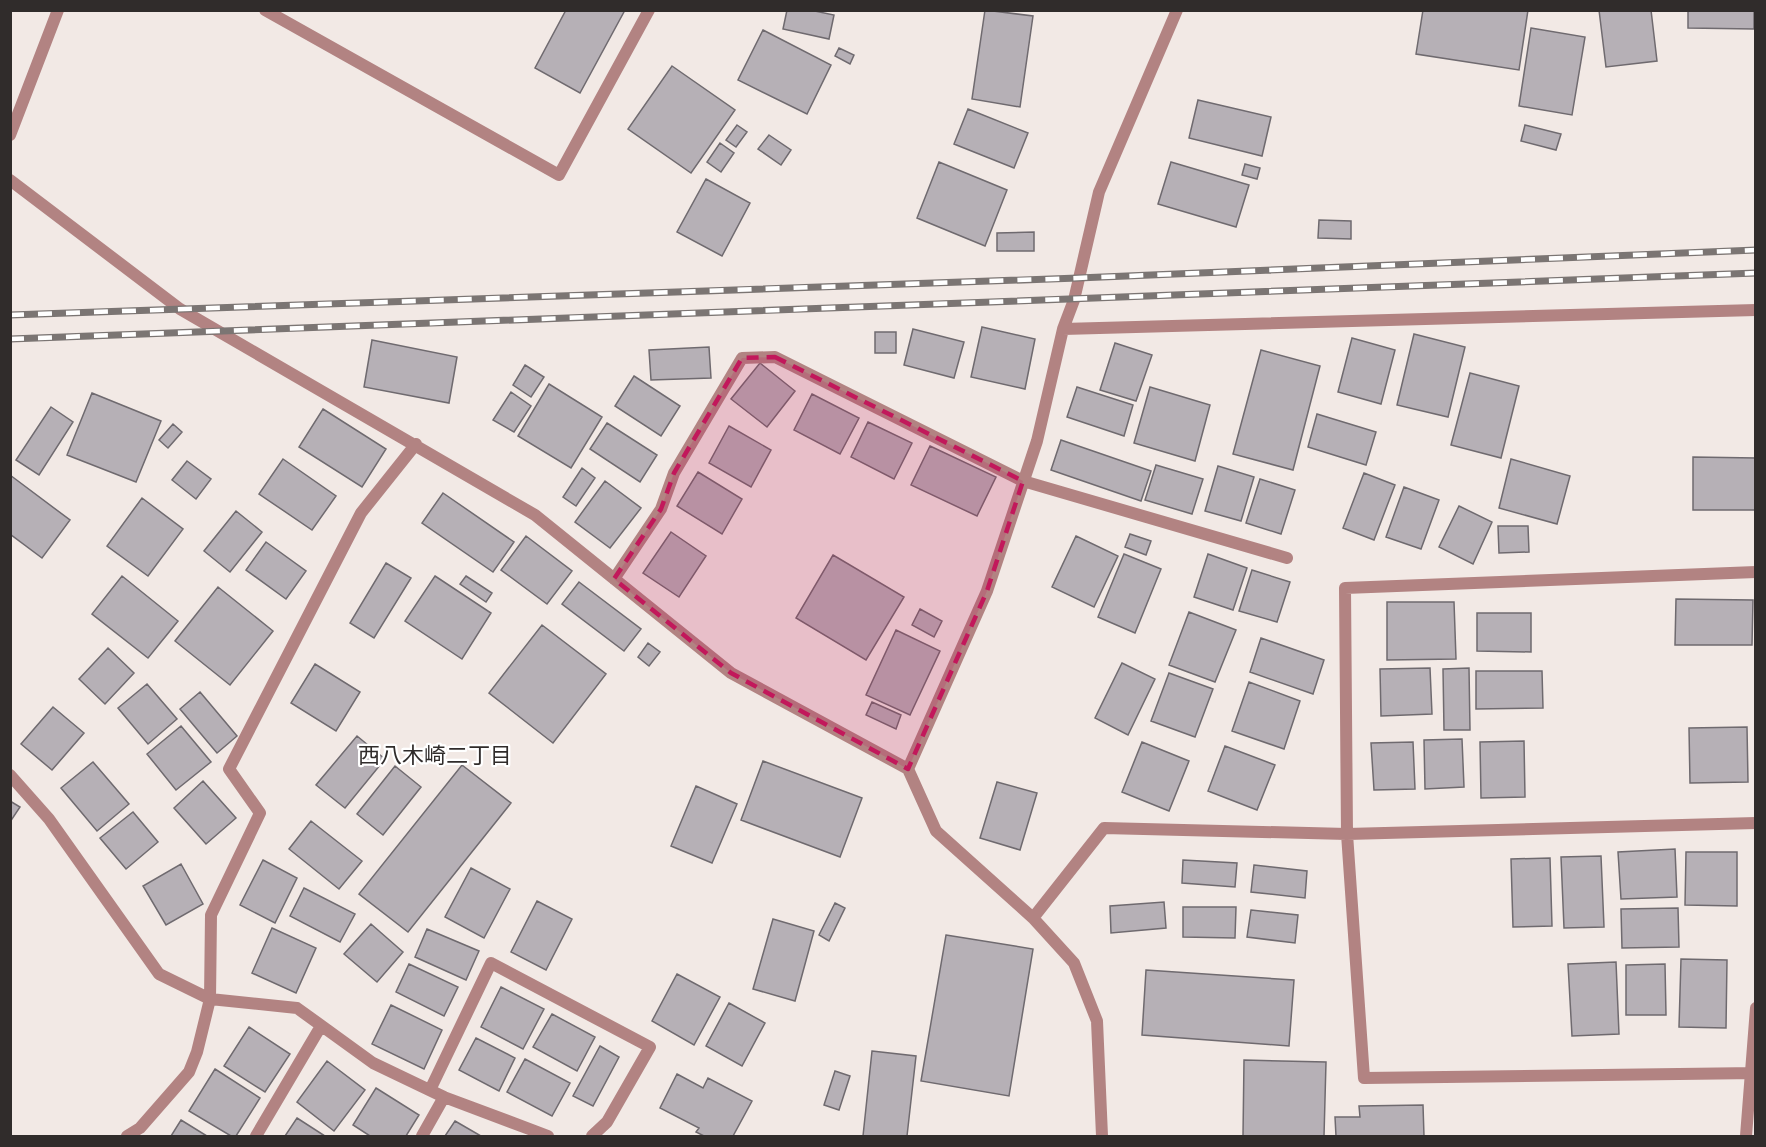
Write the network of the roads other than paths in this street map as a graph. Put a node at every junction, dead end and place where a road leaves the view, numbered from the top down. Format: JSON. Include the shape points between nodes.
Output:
{"nodes":[{"id":1,"x":58,"y":10,"type":"edge"},
{"id":2,"x":265,"y":10,"type":"edge"},
{"id":3,"x":649,"y":10,"type":"edge"},
{"id":4,"x":1177,"y":10,"type":"edge"},
{"id":5,"x":10,"y":135,"type":"edge"},
{"id":6,"x":10,"y":180,"type":"edge"},
{"id":7,"x":1755,"y":310,"type":"edge"},
{"id":8,"x":1063,"y":329,"type":"junction"},
{"id":9,"x":416,"y":444,"type":"junction"},
{"id":10,"x":1023,"y":481,"type":"junction"},
{"id":11,"x":1287,"y":558,"type":"dead end"},
{"id":12,"x":1755,"y":572,"type":"edge"},
{"id":13,"x":614,"y":579,"type":"junction"},
{"id":14,"x":908,"y":769,"type":"junction"},
{"id":15,"x":10,"y":775,"type":"edge"},
{"id":16,"x":1755,"y":823,"type":"edge"},
{"id":17,"x":1347,"y":834,"type":"junction"},
{"id":18,"x":1033,"y":918,"type":"junction"},
{"id":19,"x":210,"y":999,"type":"junction"},
{"id":20,"x":1755,"y":1008,"type":"edge"},
{"id":21,"x":321,"y":1026,"type":"junction"},
{"id":22,"x":1754,"y":1073,"type":"edge"},
{"id":23,"x":430,"y":1090,"type":"junction"},
{"id":24,"x":444,"y":1097,"type":"junction"},
{"id":25,"x":127,"y":1137,"type":"edge"},
{"id":26,"x":256,"y":1137,"type":"edge"},
{"id":27,"x":422,"y":1137,"type":"edge"},
{"id":28,"x":548,"y":1137,"type":"edge"},
{"id":29,"x":592,"y":1137,"type":"edge"},
{"id":30,"x":1102,"y":1137,"type":"edge"},
{"id":31,"x":1746,"y":1137,"type":"edge"}],
"edges":[{"from":1,"to":5,"type":"street"},
{"from":2,"to":3,"type":"street","via":[[560,175]]},
{"from":4,"to":8,"type":"street","via":[[1099,192],[1074,300]]},
{"from":6,"to":9,"type":"street","via":[[180,309]]},
{"from":7,"to":8,"type":"street"},
{"from":8,"to":10,"type":"street","via":[[1037,441]]},
{"from":9,"to":13,"type":"street","via":[[535,515]]},
{"from":9,"to":19,"type":"street","via":[[361,513],[229,769],[260,813],[211,915]]},
{"from":10,"to":11,"type":"street"},
{"from":10,"to":13,"type":"street","via":[[775,357],[742,358],[674,473],[661,509]]},
{"from":10,"to":14,"type":"street","via":[[987,591]]},
{"from":12,"to":17,"type":"street","via":[[1345,588]]},
{"from":13,"to":14,"type":"street","via":[[731,674]]},
{"from":14,"to":18,"type":"street","via":[[936,831]]},
{"from":15,"to":19,"type":"street","via":[[49,819],[159,974]]},
{"from":16,"to":17,"type":"street"},
{"from":17,"to":18,"type":"street","via":[[1104,828]]},
{"from":17,"to":22,"type":"street","via":[[1364,1078]]},
{"from":18,"to":30,"type":"street","via":[[1074,963],[1097,1021]]},
{"from":19,"to":21,"type":"street","via":[[297,1008]]},
{"from":19,"to":25,"type":"street","via":[[189,1072],[140,1128]]},
{"from":20,"to":22,"type":"street"},
{"from":21,"to":23,"type":"street","via":[[373,1063]]},
{"from":21,"to":26,"type":"street"},
{"from":22,"to":31,"type":"street"},
{"from":23,"to":24,"type":"street"},
{"from":23,"to":29,"type":"street","via":[[491,963],[650,1047],[607,1122]]},
{"from":24,"to":27,"type":"street"},
{"from":24,"to":28,"type":"street"}]}
